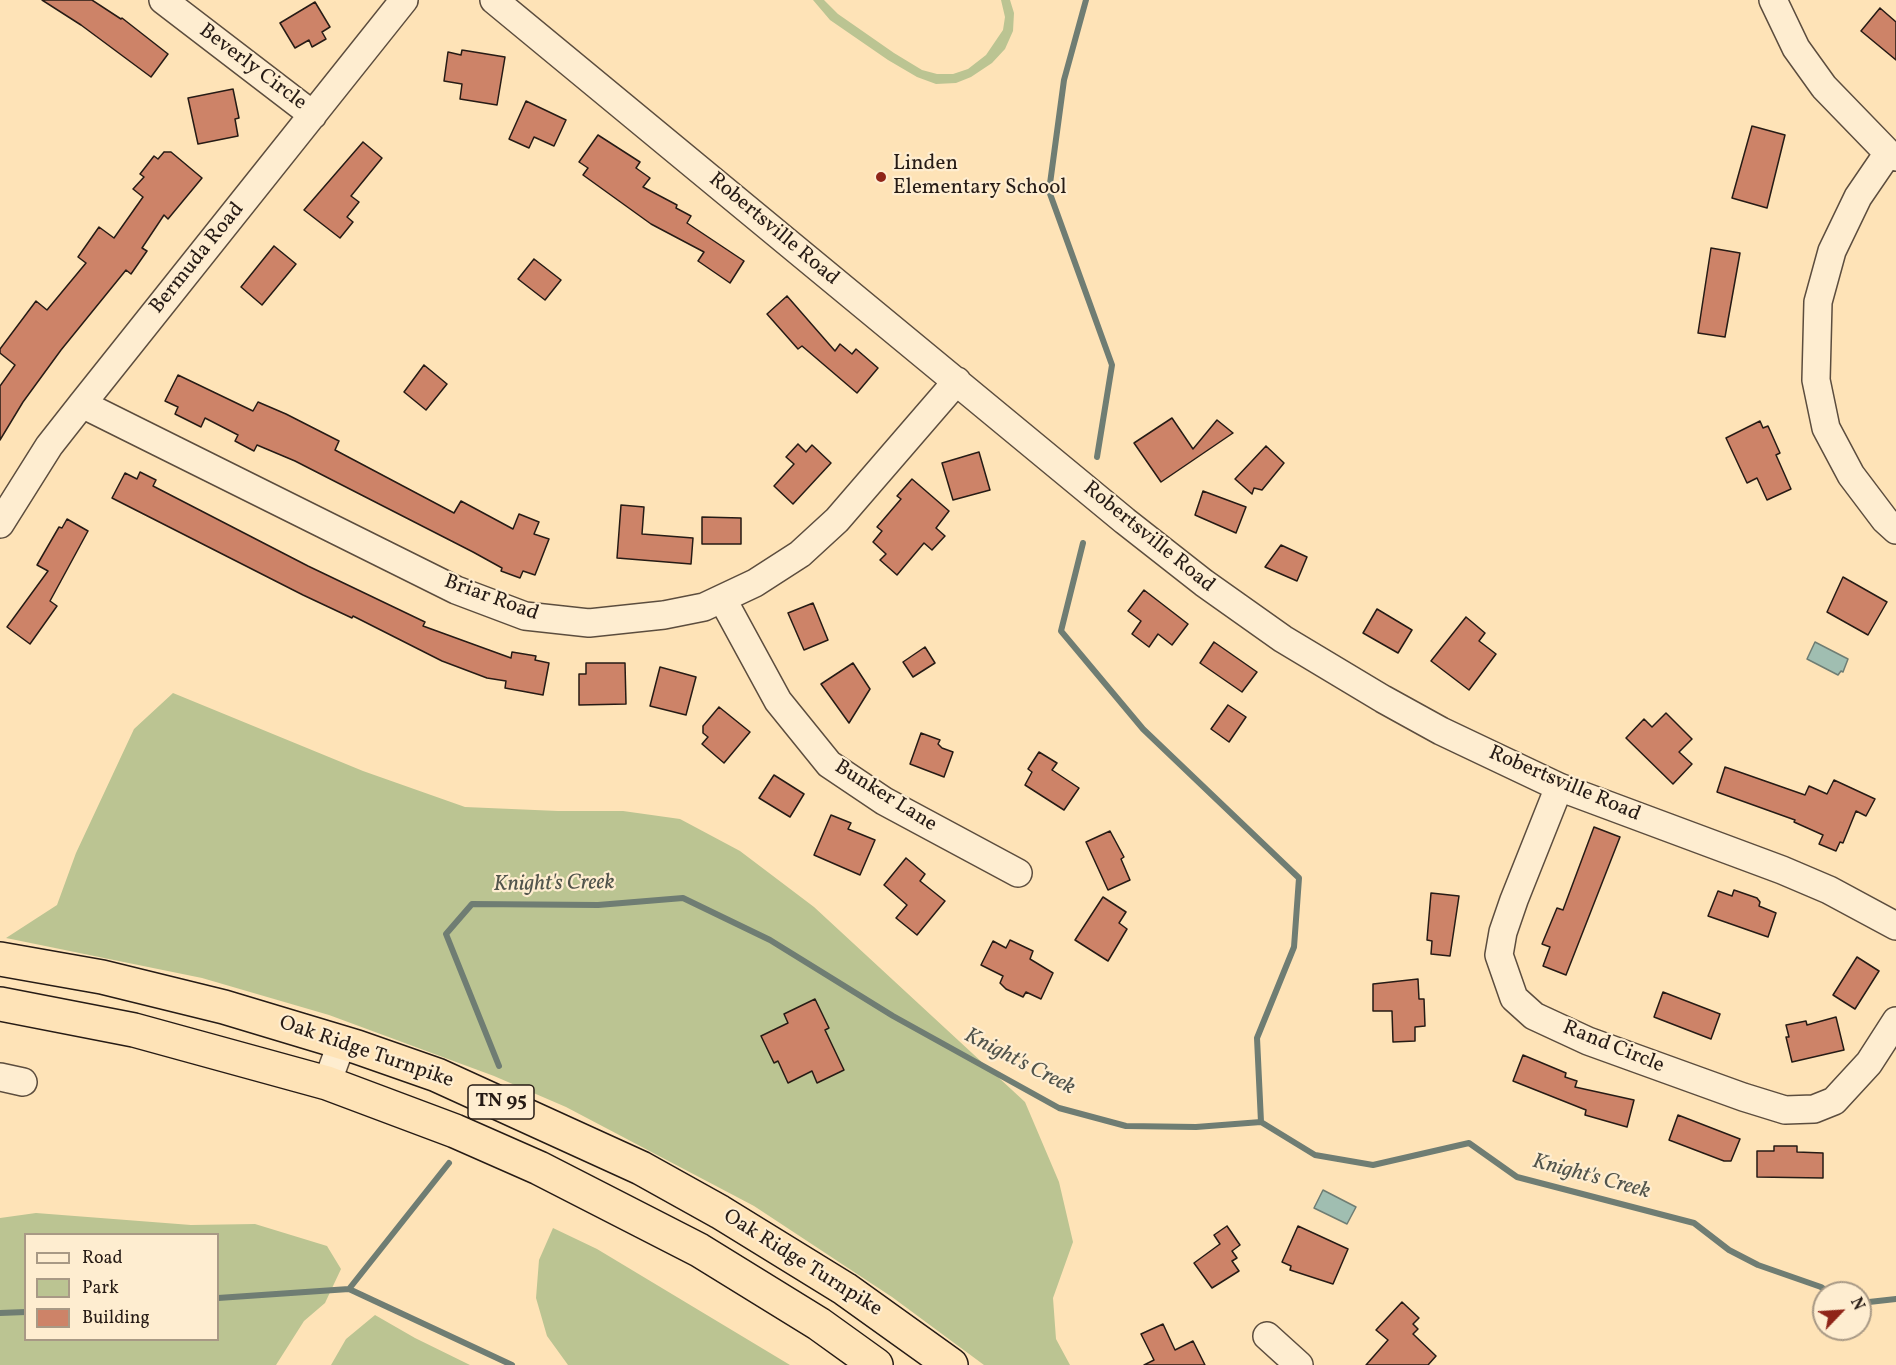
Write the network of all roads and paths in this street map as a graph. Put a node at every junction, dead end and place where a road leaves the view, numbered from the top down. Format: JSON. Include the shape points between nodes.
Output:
{"nodes":[{"id":1,"x":163,"y":0,"type":"edge"},
{"id":2,"x":404,"y":0,"type":"edge"},
{"id":3,"x":494,"y":0,"type":"edge"},
{"id":4,"x":1773,"y":0,"type":"edge"},
{"id":5,"x":519,"y":10,"type":"edge"},
{"id":6,"x":313,"y":115,"type":"junction"},
{"id":7,"x":1892,"y":155,"type":"edge"},
{"id":8,"x":957,"y":381,"type":"junction"},
{"id":9,"x":82,"y":404,"type":"junction"},
{"id":10,"x":0,"y":524,"type":"edge"},
{"id":11,"x":1896,"y":530,"type":"edge"},
{"id":12,"x":723,"y":600,"type":"junction"},
{"id":13,"x":1559,"y":787,"type":"junction"},
{"id":14,"x":1018,"y":873,"type":"dead end"},
{"id":15,"x":1896,"y":926,"type":"edge"},
{"id":16,"x":0,"y":958,"type":"edge"},
{"id":17,"x":0,"y":1004,"type":"edge"},
{"id":18,"x":1896,"y":1021,"type":"edge"},
{"id":19,"x":342,"y":1042,"type":"junction"},
{"id":20,"x":327,"y":1083,"type":"junction"},
{"id":21,"x":845,"y":1289,"type":"junction"},
{"id":22,"x":819,"y":1324,"type":"junction"},
{"id":23,"x":1267,"y":1336,"type":"dead end"},
{"id":24,"x":876,"y":1365,"type":"edge"},
{"id":25,"x":951,"y":1365,"type":"edge"},
{"id":26,"x":1299,"y":1365,"type":"edge"}],
"edges":[{"from":1,"to":6,"type":"street","name":"Beverly Circle"},
{"from":2,"to":6,"type":"street","name":"Bermuda Road"},
{"from":3,"to":5,"type":"street","name":"Robertsville Road"},
{"from":4,"to":7,"type":"street","via":[[1796,48],[1824,87]]},
{"from":5,"to":8,"type":"street","name":"Robertsville Road"},
{"from":6,"to":9,"type":"street","name":"Bermuda Road"},
{"from":7,"to":11,"type":"street","via":[[1858,197],[1832,251],[1818,302],[1816,380],[1826,428],[1851,476]]},
{"from":8,"to":12,"type":"street","name":"Briar Road","via":[[837,520],[800,554]]},
{"from":8,"to":13,"type":"street","name":"Robertsville Road","via":[[1125,521],[1283,639],[1412,715]]},
{"from":9,"to":10,"type":"street","name":"Bermuda Road","via":[[49,446]]},
{"from":9,"to":12,"type":"street","name":"Briar Road","via":[[456,590],[525,616],[589,622],[664,615]]},
{"from":12,"to":14,"type":"street","name":"Bunker Lane","via":[[778,701],[829,764],[884,801]]},
{"from":13,"to":15,"type":"street","name":"Robertsville Road","via":[[1782,870]]},
{"from":13,"to":18,"type":"street","name":"Rand Circle","via":[[1510,910],[1499,956],[1514,998],[1534,1016],[1588,1041],[1785,1110],[1814,1109],[1834,1101],[1869,1063]]},
{"from":16,"to":19,"type":"highway","name":"Oak Ridge Turnpike","number":"TN 95","via":[[102,977]]},
{"from":17,"to":20,"type":"highway","name":"Oak Ridge Turnpike","number":"TN 95","via":[[134,1030]]},
{"from":19,"to":20,"type":"street"},
{"from":19,"to":21,"type":"highway","name":"Oak Ridge Turnpike","number":"TN 95","via":[[437,1075],[641,1167]]},
{"from":20,"to":22,"type":"highway","name":"Oak Ridge Turnpike","number":"TN 95","via":[[539,1167],[699,1250]]},
{"from":21,"to":22,"type":"highway"},
{"from":21,"to":25,"type":"highway","name":"Oak Ridge Turnpike","number":"TN 95"},
{"from":22,"to":24,"type":"highway","name":"Oak Ridge Turnpike","number":"TN 95"},
{"from":23,"to":26,"type":"street"}]}
